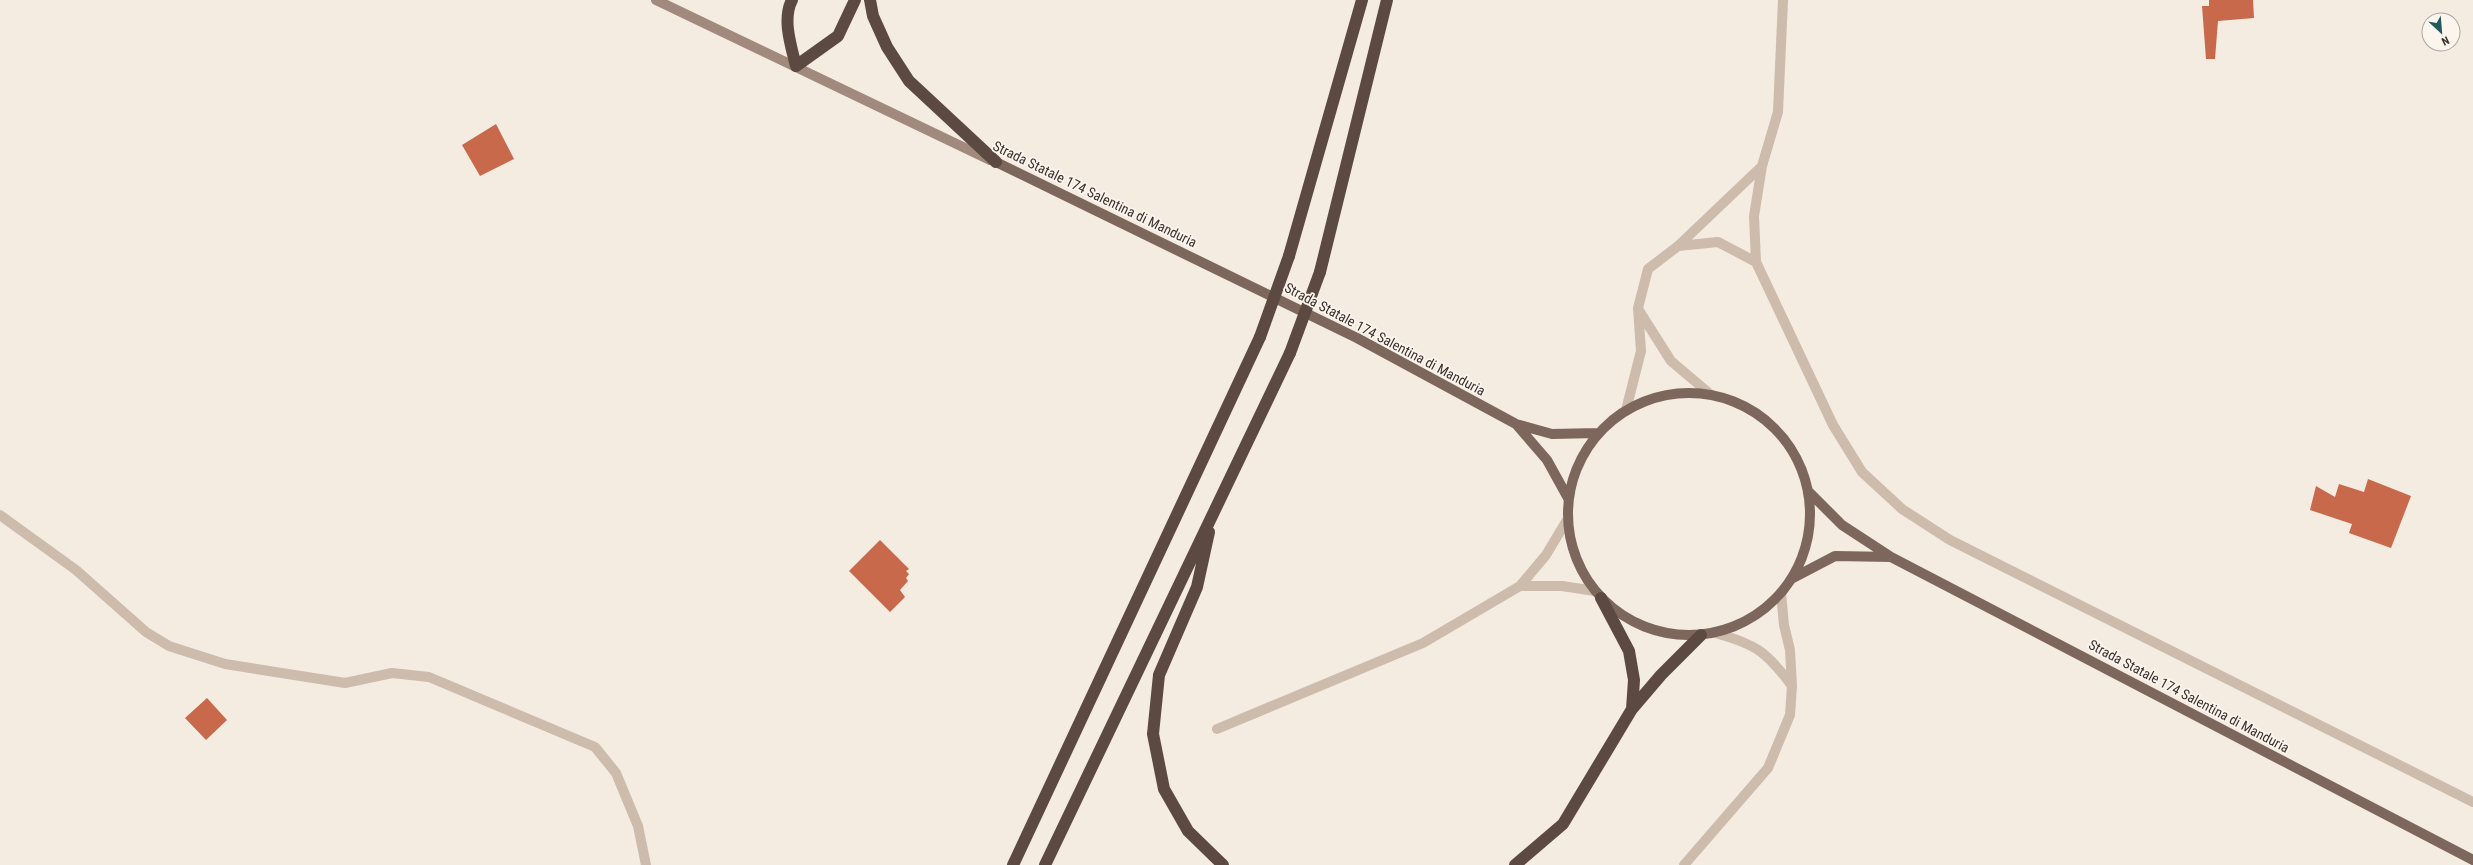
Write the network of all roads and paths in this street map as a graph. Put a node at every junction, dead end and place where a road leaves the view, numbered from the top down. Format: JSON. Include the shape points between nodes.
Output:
{"nodes":[{"id":1,"x":656,"y":0,"type":"edge"},
{"id":2,"x":792,"y":0,"type":"edge"},
{"id":3,"x":855,"y":0,"type":"edge"},
{"id":4,"x":870,"y":0,"type":"edge"},
{"id":5,"x":1362,"y":0,"type":"edge"},
{"id":6,"x":1387,"y":0,"type":"edge"},
{"id":7,"x":1783,"y":0,"type":"edge"},
{"id":8,"x":796,"y":66,"type":"junction"},
{"id":9,"x":996,"y":162,"type":"junction"},
{"id":10,"x":1762,"y":166,"type":"junction"},
{"id":11,"x":1678,"y":246,"type":"junction"},
{"id":12,"x":1756,"y":262,"type":"junction"},
{"id":13,"x":1638,"y":308,"type":"junction"},
{"id":14,"x":1710,"y":394,"type":"junction"},
{"id":15,"x":1626,"y":410,"type":"junction"},
{"id":16,"x":1516,"y":424,"type":"junction"},
{"id":17,"x":1598,"y":433,"type":"junction"},
{"id":18,"x":1809,"y":492,"type":"junction"},
{"id":19,"x":1568,"y":498,"type":"junction"},
{"id":20,"x":1213,"y":511,"type":"junction"},
{"id":21,"x":0,"y":515,"type":"edge"},
{"id":22,"x":1567,"y":520,"type":"junction"},
{"id":23,"x":1891,"y":557,"type":"junction"},
{"id":24,"x":1792,"y":579,"type":"junction"},
{"id":25,"x":1520,"y":586,"type":"junction"},
{"id":26,"x":1781,"y":593,"type":"junction"},
{"id":27,"x":1598,"y":595,"type":"junction"},
{"id":28,"x":1715,"y":633,"type":"junction"},
{"id":29,"x":1701,"y":635,"type":"junction"},
{"id":30,"x":1792,"y":686,"type":"junction"},
{"id":31,"x":1632,"y":709,"type":"junction"},
{"id":32,"x":1217,"y":729,"type":"dead end"},
{"id":33,"x":2473,"y":802,"type":"edge"},
{"id":34,"x":2473,"y":860,"type":"edge"},
{"id":35,"x":646,"y":865,"type":"edge"},
{"id":36,"x":1013,"y":865,"type":"edge"},
{"id":37,"x":1045,"y":865,"type":"edge"},
{"id":38,"x":1223,"y":865,"type":"edge"},
{"id":39,"x":1516,"y":865,"type":"edge"},
{"id":40,"x":1684,"y":865,"type":"edge"}],
"edges":[{"from":1,"to":8,"type":"main road","name":"Strada Statale 174 Salentina di Manduria"},
{"from":2,"to":8,"type":"highway","via":[[789,6],[788,33]]},
{"from":3,"to":8,"type":"highway","via":[[838,36]]},
{"from":4,"to":9,"type":"highway","via":[[873,16],[887,47],[908,81]]},
{"from":5,"to":36,"type":"highway","bridge":true,"via":[[1289,256],[1260,337]]},
{"from":6,"to":20,"type":"highway","bridge":true,"via":[[1320,272],[1290,353]]},
{"from":7,"to":10,"type":"street","via":[[1778,112]]},
{"from":8,"to":9,"type":"main road","name":"Strada Statale 174 Salentina di Manduria"},
{"from":9,"to":16,"type":"main road","name":"Strada Statale 174 Salentina di Manduria","via":[[1357,338]]},
{"from":10,"to":11,"type":"street"},
{"from":10,"to":12,"type":"street","via":[[1754,216]]},
{"from":11,"to":12,"type":"street","via":[[1718,242]]},
{"from":11,"to":13,"type":"street","via":[[1648,269]]},
{"from":12,"to":33,"type":"street","via":[[1833,425],[1862,472],[1902,509],[1950,540]]},
{"from":13,"to":14,"type":"street","via":[[1671,361]]},
{"from":13,"to":15,"type":"street","via":[[1641,351]]},
{"from":14,"to":15,"type":"main road","via":[[1681,392],[1653,398]]},
{"from":14,"to":18,"type":"main road","via":[[1738,402],[1764,418],[1780,433],[1800,464]]},
{"from":15,"to":17,"type":"main road"},
{"from":16,"to":17,"type":"main road","name":"Strada Statale 174 Salentina di Manduria","via":[[1552,434]]},
{"from":16,"to":19,"type":"main road","name":"Strada Statale 174 Salentina di Manduria","via":[[1547,460]]},
{"from":17,"to":19,"type":"main road","via":[[1578,463]]},
{"from":18,"to":23,"type":"main road","name":"Strada Statale 174 Salentina di Manduria","via":[[1842,525]]},
{"from":18,"to":24,"type":"main road","via":[[1811,522],[1805,552]]},
{"from":19,"to":22,"type":"main road"},
{"from":20,"to":37,"type":"highway"},
{"from":20,"to":38,"type":"highway","via":[[1197,588],[1159,675],[1152,734],[1164,789],[1188,831]]},
{"from":21,"to":35,"type":"street","via":[[76,570],[146,632],[170,646],[225,664],[345,683],[392,673],[429,677],[596,747],[616,773],[638,826]]},
{"from":22,"to":25,"type":"street","via":[[1546,555]]},
{"from":22,"to":27,"type":"main road","via":[[1571,546],[1580,570]]},
{"from":23,"to":24,"type":"main road","name":"Strada Statale 174 Salentina di Manduria","via":[[1835,556]]},
{"from":23,"to":34,"type":"main road","name":"Strada Statale 174 Salentina di Manduria"},
{"from":24,"to":26,"type":"main road"},
{"from":25,"to":27,"type":"street","via":[[1562,586]]},
{"from":25,"to":32,"type":"street","via":[[1423,643]]},
{"from":26,"to":28,"type":"main road","via":[[1764,609],[1744,622]]},
{"from":26,"to":30,"type":"street","via":[[1784,625],[1790,650]]},
{"from":27,"to":29,"type":"main road","via":[[1618,613],[1650,629],[1679,635]]},
{"from":27,"to":31,"type":"highway","via":[[1629,651],[1634,680]]},
{"from":28,"to":29,"type":"main road"},
{"from":28,"to":30,"type":"street","via":[[1747,642],[1775,663]]},
{"from":29,"to":31,"type":"highway"},
{"from":30,"to":40,"type":"street","via":[[1790,715],[1768,768]]},
{"from":31,"to":39,"type":"highway","via":[[1563,824]]}]}
